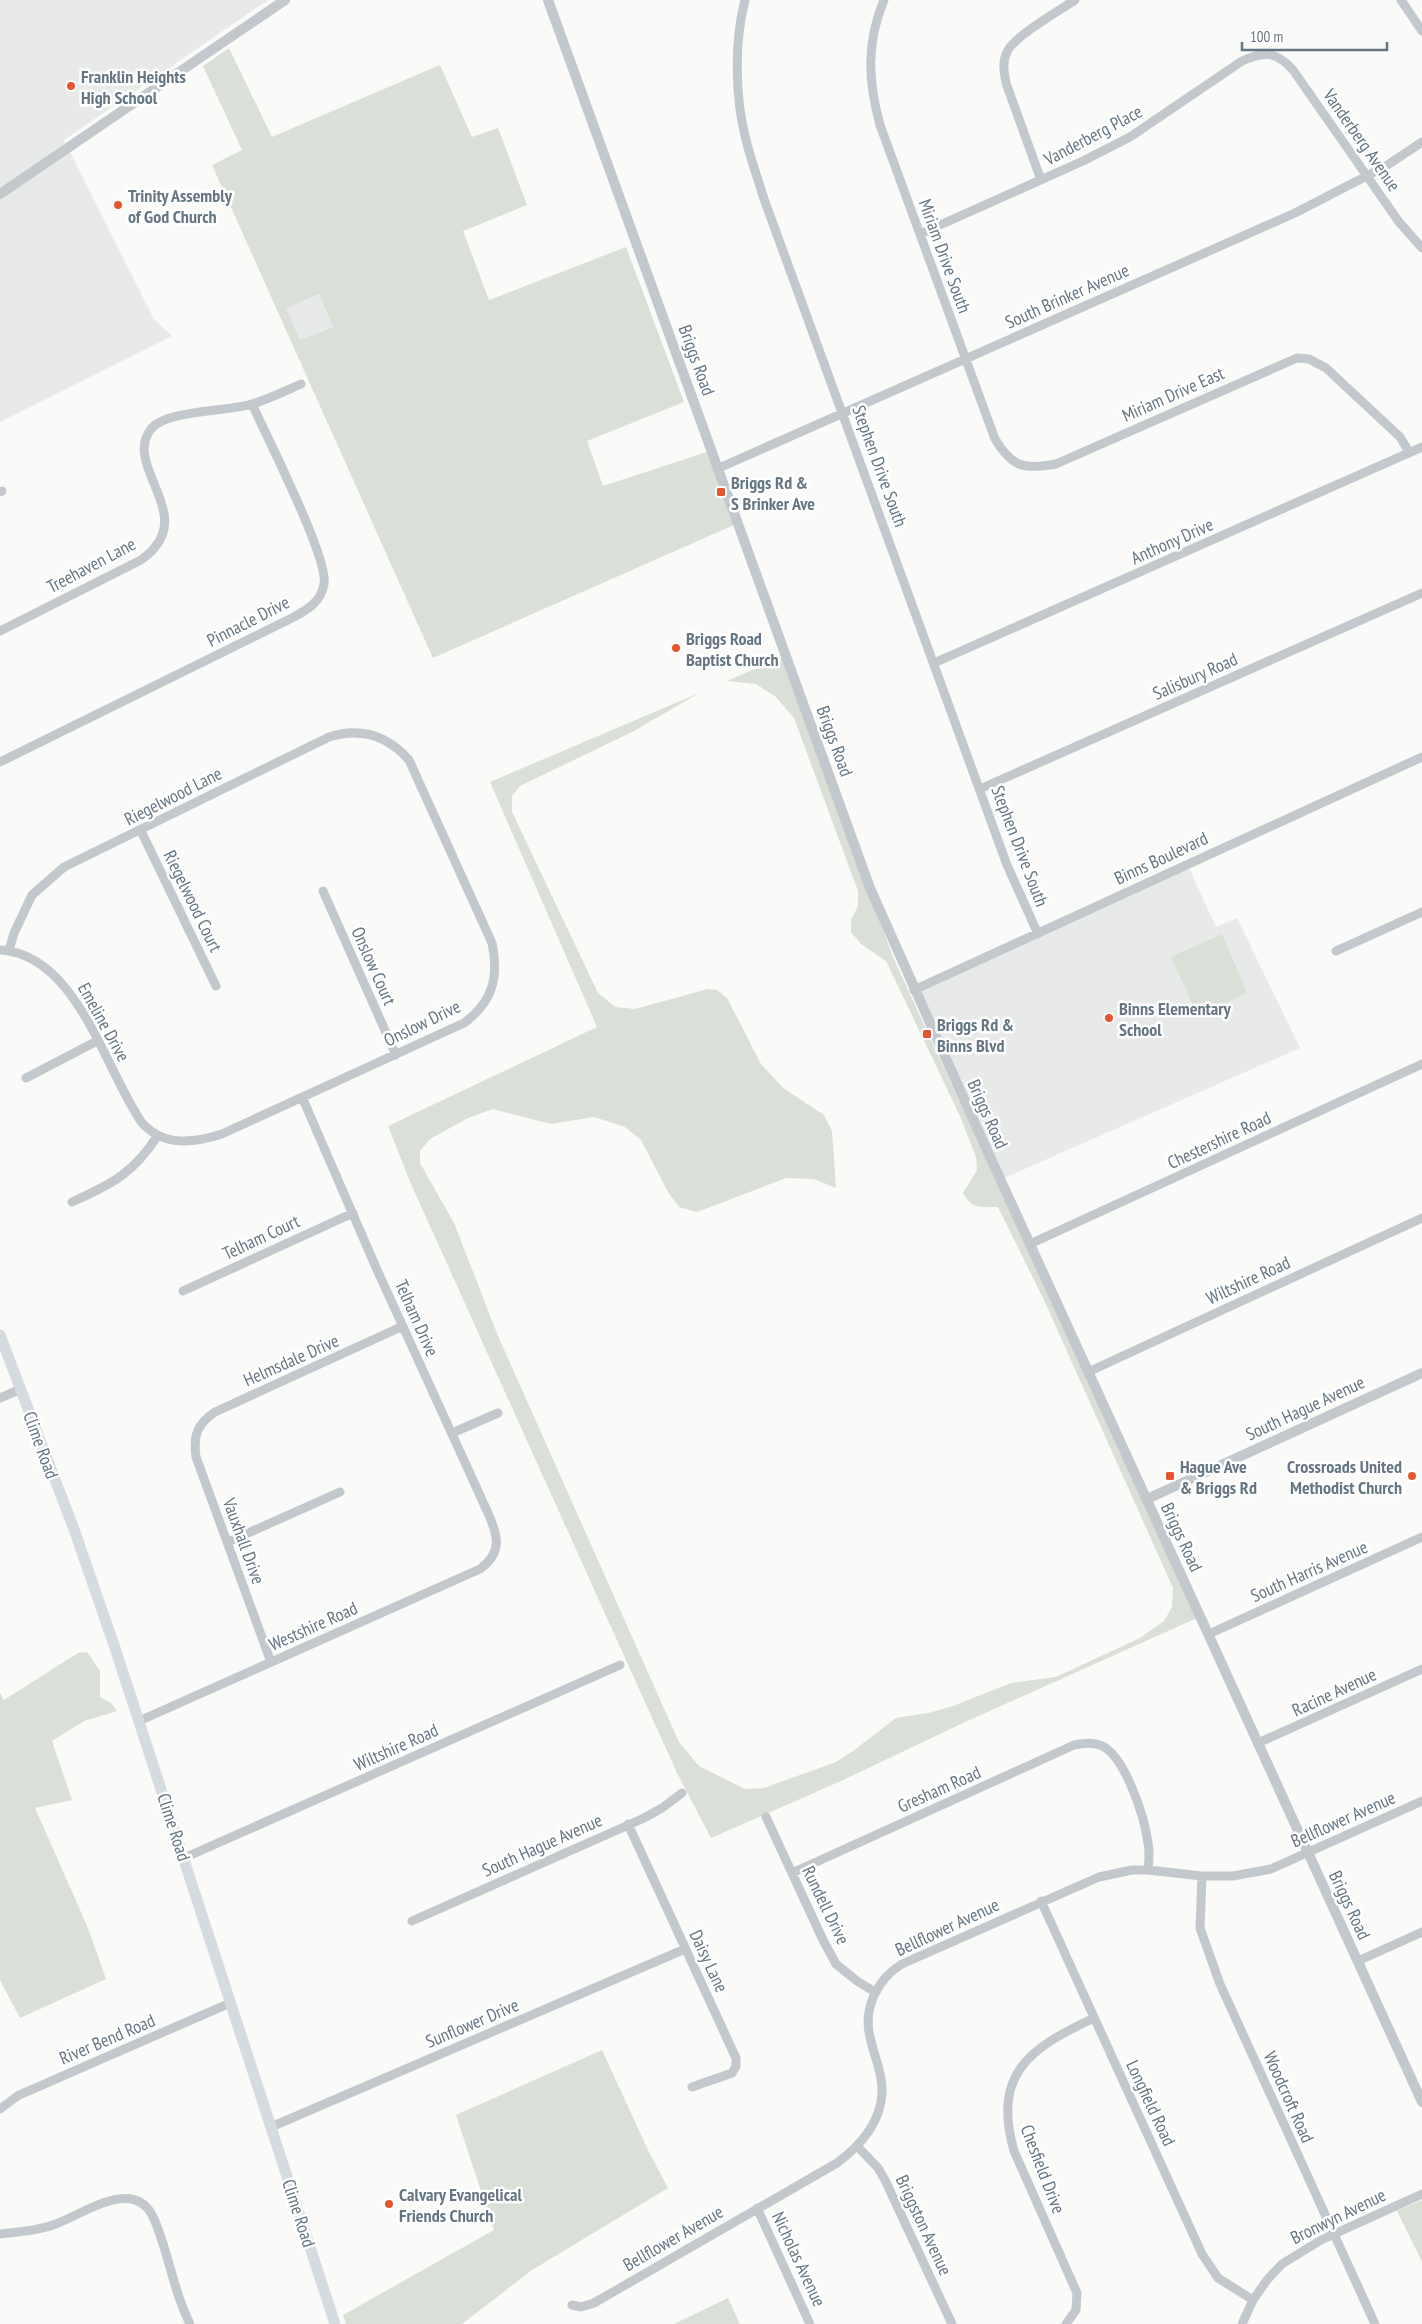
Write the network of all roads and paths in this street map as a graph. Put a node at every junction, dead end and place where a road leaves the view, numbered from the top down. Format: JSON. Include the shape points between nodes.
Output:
{"nodes":[{"id":1,"x":285,"y":0,"type":"edge"},
{"id":2,"x":548,"y":0,"type":"edge"},
{"id":3,"x":745,"y":0,"type":"edge"},
{"id":4,"x":884,"y":0,"type":"edge"},
{"id":5,"x":1075,"y":0,"type":"edge"},
{"id":6,"x":1400,"y":0,"type":"edge"},
{"id":7,"x":1422,"y":31,"type":"edge"},
{"id":8,"x":1272,"y":54,"type":"joint"},
{"id":9,"x":1422,"y":142,"type":"edge"},
{"id":10,"x":1367,"y":176,"type":"junction"},
{"id":11,"x":1041,"y":180,"type":"junction"},
{"id":12,"x":0,"y":194,"type":"edge"},
{"id":13,"x":920,"y":234,"type":"junction"},
{"id":14,"x":1422,"y":248,"type":"edge"},
{"id":15,"x":965,"y":359,"type":"junction"},
{"id":16,"x":301,"y":384,"type":"dead end"},
{"id":17,"x":252,"y":404,"type":"junction"},
{"id":18,"x":843,"y":413,"type":"junction"},
{"id":19,"x":1422,"y":447,"type":"edge"},
{"id":20,"x":1409,"y":452,"type":"junction"},
{"id":21,"x":719,"y":468,"type":"junction"},
{"id":22,"x":1033,"y":468,"type":"joint"},
{"id":23,"x":1422,"y":593,"type":"edge"},
{"id":24,"x":0,"y":631,"type":"edge"},
{"id":25,"x":934,"y":663,"type":"junction"},
{"id":26,"x":392,"y":743,"type":"joint"},
{"id":27,"x":1422,"y":757,"type":"edge"},
{"id":28,"x":0,"y":762,"type":"edge"},
{"id":29,"x":980,"y":788,"type":"junction"},
{"id":30,"x":141,"y":831,"type":"junction"},
{"id":31,"x":323,"y":891,"type":"dead end"},
{"id":32,"x":1422,"y":912,"type":"edge"},
{"id":33,"x":1038,"y":934,"type":"junction"},
{"id":34,"x":5,"y":950,"type":"edge"},
{"id":35,"x":1336,"y":951,"type":"dead end"},
{"id":36,"x":216,"y":986,"type":"dead end"},
{"id":37,"x":914,"y":990,"type":"junction"},
{"id":38,"x":97,"y":1041,"type":"junction"},
{"id":39,"x":396,"y":1055,"type":"junction"},
{"id":40,"x":1422,"y":1064,"type":"edge"},
{"id":41,"x":26,"y":1078,"type":"dead end"},
{"id":42,"x":302,"y":1097,"type":"junction"},
{"id":43,"x":158,"y":1135,"type":"junction"},
{"id":44,"x":72,"y":1202,"type":"dead end"},
{"id":45,"x":353,"y":1213,"type":"junction"},
{"id":46,"x":1422,"y":1218,"type":"edge"},
{"id":47,"x":1030,"y":1244,"type":"junction"},
{"id":48,"x":183,"y":1291,"type":"dead end"},
{"id":49,"x":403,"y":1326,"type":"junction"},
{"id":50,"x":0,"y":1335,"type":"edge"},
{"id":51,"x":1088,"y":1372,"type":"junction"},
{"id":52,"x":1422,"y":1373,"type":"edge"},
{"id":53,"x":21,"y":1389,"type":"junction"},
{"id":54,"x":0,"y":1398,"type":"edge"},
{"id":55,"x":498,"y":1413,"type":"dead end"},
{"id":56,"x":196,"y":1430,"type":"joint"},
{"id":57,"x":452,"y":1433,"type":"junction"},
{"id":58,"x":340,"y":1492,"type":"dead end"},
{"id":59,"x":1147,"y":1499,"type":"junction"},
{"id":60,"x":1422,"y":1537,"type":"edge"},
{"id":61,"x":228,"y":1542,"type":"junction"},
{"id":62,"x":495,"y":1553,"type":"joint"},
{"id":63,"x":1209,"y":1634,"type":"junction"},
{"id":64,"x":271,"y":1662,"type":"junction"},
{"id":65,"x":620,"y":1665,"type":"dead end"},
{"id":66,"x":1422,"y":1669,"type":"edge"},
{"id":67,"x":139,"y":1721,"type":"junction"},
{"id":68,"x":1258,"y":1744,"type":"junction"},
{"id":69,"x":682,"y":1793,"type":"dead end"},
{"id":70,"x":1422,"y":1801,"type":"edge"},
{"id":71,"x":766,"y":1817,"type":"dead end"},
{"id":72,"x":628,"y":1824,"type":"junction"},
{"id":73,"x":1308,"y":1852,"type":"junction"},
{"id":74,"x":184,"y":1858,"type":"junction"},
{"id":75,"x":1148,"y":1870,"type":"junction"},
{"id":76,"x":792,"y":1873,"type":"junction"},
{"id":77,"x":1202,"y":1876,"type":"junction"},
{"id":78,"x":1041,"y":1901,"type":"junction"},
{"id":79,"x":412,"y":1921,"type":"dead end"},
{"id":80,"x":1422,"y":1932,"type":"edge"},
{"id":81,"x":685,"y":1949,"type":"junction"},
{"id":82,"x":1358,"y":1961,"type":"junction"},
{"id":83,"x":875,"y":1992,"type":"junction"},
{"id":84,"x":230,"y":2003,"type":"junction"},
{"id":85,"x":1094,"y":2018,"type":"junction"},
{"id":86,"x":692,"y":2087,"type":"dead end"},
{"id":87,"x":1422,"y":2102,"type":"edge"},
{"id":88,"x":0,"y":2109,"type":"edge"},
{"id":89,"x":271,"y":2127,"type":"junction"},
{"id":90,"x":857,"y":2146,"type":"junction"},
{"id":91,"x":1422,"y":2194,"type":"edge"},
{"id":92,"x":757,"y":2208,"type":"junction"},
{"id":93,"x":0,"y":2234,"type":"edge"},
{"id":94,"x":1334,"y":2234,"type":"junction"},
{"id":95,"x":1253,"y":2300,"type":"junction"},
{"id":96,"x":572,"y":2305,"type":"dead end"},
{"id":97,"x":190,"y":2324,"type":"edge"},
{"id":98,"x":335,"y":2324,"type":"edge"},
{"id":99,"x":810,"y":2324,"type":"edge"},
{"id":100,"x":952,"y":2324,"type":"edge"},
{"id":101,"x":1066,"y":2324,"type":"edge"},
{"id":102,"x":1242,"y":2324,"type":"edge"},
{"id":103,"x":1375,"y":2324,"type":"edge"}],
"edges":[{"from":1,"to":12,"type":"street"},
{"from":2,"to":21,"type":"street","name":"Briggs Road"},
{"from":3,"to":18,"type":"street","name":"Stephen Drive South","via":[[737,81],[746,139],[764,198]]},
{"from":4,"to":13,"type":"street","name":"Miriam Drive South","via":[[874,31],[871,92]]},
{"from":5,"to":11,"type":"street","via":[[1017,39],[1006,54],[1003,68]]},
{"from":6,"to":7,"type":"street"},
{"from":8,"to":10,"type":"street","name":"Vanderberg Avenue","via":[[1293,70]]},
{"from":8,"to":11,"type":"street","name":"Vanderberg Place","via":[[1256,54],[1242,61],[1130,137]]},
{"from":9,"to":10,"type":"street","name":"South Brinker Avenue"},
{"from":10,"to":14,"type":"street","name":"Vanderberg Avenue"},
{"from":10,"to":15,"type":"street","name":"South Brinker Avenue","via":[[1295,214]]},
{"from":11,"to":13,"type":"street","name":"Vanderberg Place"},
{"from":13,"to":15,"type":"street","name":"Miriam Drive South"},
{"from":15,"to":18,"type":"street","name":"South Brinker Avenue"},
{"from":15,"to":22,"type":"street","name":"Miriam Drive South","via":[[1003,452],[1014,464]]},
{"from":16,"to":17,"type":"street","name":"Treehaven Lane"},
{"from":17,"to":24,"type":"street","name":"Treehaven Lane","via":[[215,412],[174,415],[154,424],[144,448],[165,513],[164,531],[155,548],[141,560]]},
{"from":17,"to":28,"type":"street","name":"Pinnacle Drive","via":[[320,556],[324,584],[320,597],[310,608]]},
{"from":18,"to":21,"type":"street","name":"South Brinker Avenue"},
{"from":18,"to":25,"type":"street","name":"Stephen Drive South"},
{"from":19,"to":20,"type":"street","name":"Anthony Drive"},
{"from":20,"to":22,"type":"street","name":"Miriam Drive East","via":[[1400,437],[1326,368],[1309,359],[1297,358],[1056,464]]},
{"from":20,"to":25,"type":"street","name":"Anthony Drive"},
{"from":21,"to":37,"type":"street","name":"Briggs Road","via":[[867,879]]},
{"from":23,"to":29,"type":"street","name":"Salisbury Road"},
{"from":25,"to":29,"type":"street","name":"Stephen Drive South"},
{"from":26,"to":30,"type":"street","name":"Riegelwood Lane","via":[[371,734],[355,732],[329,737]]},
{"from":26,"to":39,"type":"street","name":"Onslow Drive","via":[[415,771],[492,943],[496,961],[489,995],[472,1017]]},
{"from":27,"to":33,"type":"street","name":"Binns Boulevard"},
{"from":29,"to":33,"type":"street","name":"Stephen Drive South","via":[[1007,865]]},
{"from":30,"to":34,"type":"street","name":"Riegelwood Lane","via":[[64,867],[32,895]]},
{"from":30,"to":36,"type":"street","name":"Riegelwood Court"},
{"from":31,"to":39,"type":"street","name":"Onslow Court"},
{"from":32,"to":35,"type":"street"},
{"from":33,"to":37,"type":"street","name":"Binns Boulevard"},
{"from":34,"to":38,"type":"street","name":"Emeline Drive","via":[[43,967],[64,984]]},
{"from":37,"to":47,"type":"street","name":"Briggs Road"},
{"from":38,"to":41,"type":"street"},
{"from":38,"to":43,"type":"street","name":"Emeline Drive","via":[[137,1116],[149,1131]]},
{"from":39,"to":42,"type":"street","name":"Onslow Drive"},
{"from":40,"to":47,"type":"street","name":"Chestershire Road"},
{"from":42,"to":43,"type":"street","name":"Onslow Drive","via":[[222,1134],[199,1141],[178,1141]]},
{"from":42,"to":45,"type":"street","name":"Telham Drive"},
{"from":43,"to":44,"type":"street","via":[[129,1172]]},
{"from":45,"to":48,"type":"street","name":"Telham Court"},
{"from":45,"to":49,"type":"street","name":"Telham Drive"},
{"from":46,"to":51,"type":"street","name":"Wiltshire Road"},
{"from":47,"to":51,"type":"street","name":"Briggs Road"},
{"from":49,"to":56,"type":"street","name":"Helmsdale Drive","via":[[215,1412]]},
{"from":49,"to":57,"type":"street","name":"Telham Drive"},
{"from":50,"to":53,"type":"main road","name":"Clime Road"},
{"from":51,"to":59,"type":"street","name":"Briggs Road"},
{"from":52,"to":59,"type":"street","name":"South Hague Avenue"},
{"from":53,"to":54,"type":"street"},
{"from":53,"to":67,"type":"main road","name":"Clime Road","via":[[75,1532]]},
{"from":55,"to":57,"type":"street"},
{"from":56,"to":61,"type":"street","name":"Vauxhall Drive","via":[[196,1457]]},
{"from":57,"to":62,"type":"street","name":"Telham Drive","via":[[493,1524],[497,1538]]},
{"from":58,"to":61,"type":"street"},
{"from":59,"to":63,"type":"street","name":"Briggs Road"},
{"from":60,"to":63,"type":"street","name":"South Harris Avenue"},
{"from":61,"to":64,"type":"street","name":"Vauxhall Drive"},
{"from":62,"to":64,"type":"street","name":"Westshire Road","via":[[480,1569]]},
{"from":63,"to":68,"type":"street","name":"Briggs Road"},
{"from":64,"to":67,"type":"street","name":"Westshire Road"},
{"from":65,"to":74,"type":"street","name":"Wiltshire Road"},
{"from":66,"to":68,"type":"street","name":"Racine Avenue"},
{"from":67,"to":74,"type":"main road","name":"Clime Road"},
{"from":68,"to":73,"type":"street","name":"Briggs Road"},
{"from":69,"to":72,"type":"street","name":"South Hague Avenue","via":[[662,1808]]},
{"from":70,"to":73,"type":"street","name":"Bellflower Avenue"},
{"from":71,"to":76,"type":"street","name":"Rundell Drive"},
{"from":72,"to":79,"type":"street","name":"South Hague Avenue"},
{"from":72,"to":81,"type":"street","name":"Daisy Lane"},
{"from":73,"to":77,"type":"street","name":"Bellflower Avenue","via":[[1252,1874]]},
{"from":73,"to":82,"type":"street","name":"Briggs Road"},
{"from":74,"to":84,"type":"main road","name":"Clime Road"},
{"from":75,"to":76,"type":"street","name":"Gresham Road","via":[[1149,1845],[1137,1801],[1111,1751],[1088,1742],[1074,1745]]},
{"from":75,"to":77,"type":"street","name":"Bellflower Avenue"},
{"from":75,"to":78,"type":"street","name":"Bellflower Avenue","via":[[1099,1877]]},
{"from":76,"to":83,"type":"street","name":"Rundell Drive","via":[[836,1964]]},
{"from":77,"to":94,"type":"street","name":"Woodcroft Road","via":[[1200,1928],[1220,1984]]},
{"from":78,"to":83,"type":"street","name":"Bellflower Avenue","via":[[902,1964],[886,1976]]},
{"from":78,"to":85,"type":"street","name":"Longfield Road"},
{"from":80,"to":82,"type":"street"},
{"from":81,"to":86,"type":"street","name":"Daisy Lane","via":[[736,2058],[732,2073]]},
{"from":81,"to":89,"type":"street","name":"Sunflower Drive"},
{"from":82,"to":87,"type":"street","name":"Briggs Road"},
{"from":83,"to":90,"type":"street","name":"Bellflower Avenue","via":[[868,2024],[882,2095],[875,2120]]},
{"from":84,"to":88,"type":"street","name":"River Bend Road","via":[[19,2095]]},
{"from":84,"to":89,"type":"main road","name":"Clime Road"},
{"from":85,"to":95,"type":"street","name":"Longfield Road","via":[[1202,2254],[1218,2278]]},
{"from":85,"to":101,"type":"street","name":"Chesfield Drive","via":[[1056,2036],[1028,2056],[1016,2074],[1006,2107],[1014,2151],[1077,2293],[1076,2310]]},
{"from":89,"to":98,"type":"main road","name":"Clime Road"},
{"from":90,"to":92,"type":"street","name":"Bellflower Avenue","via":[[837,2163]]},
{"from":90,"to":100,"type":"street","name":"Briggston Avenue","via":[[885,2180]]},
{"from":91,"to":94,"type":"street","name":"Bronwyn Avenue"},
{"from":92,"to":96,"type":"street","name":"Bellflower Avenue","via":[[594,2303],[581,2307]]},
{"from":92,"to":99,"type":"street","name":"Nicholas Avenue"},
{"from":93,"to":97,"type":"street","via":[[53,2226],[112,2199],[140,2203],[154,2218]]},
{"from":94,"to":95,"type":"street","name":"Bronwyn Avenue","via":[[1282,2264]]},
{"from":94,"to":103,"type":"street","name":"Woodcroft Road"},
{"from":95,"to":102,"type":"street","name":"Bronwyn Avenue"}]}
